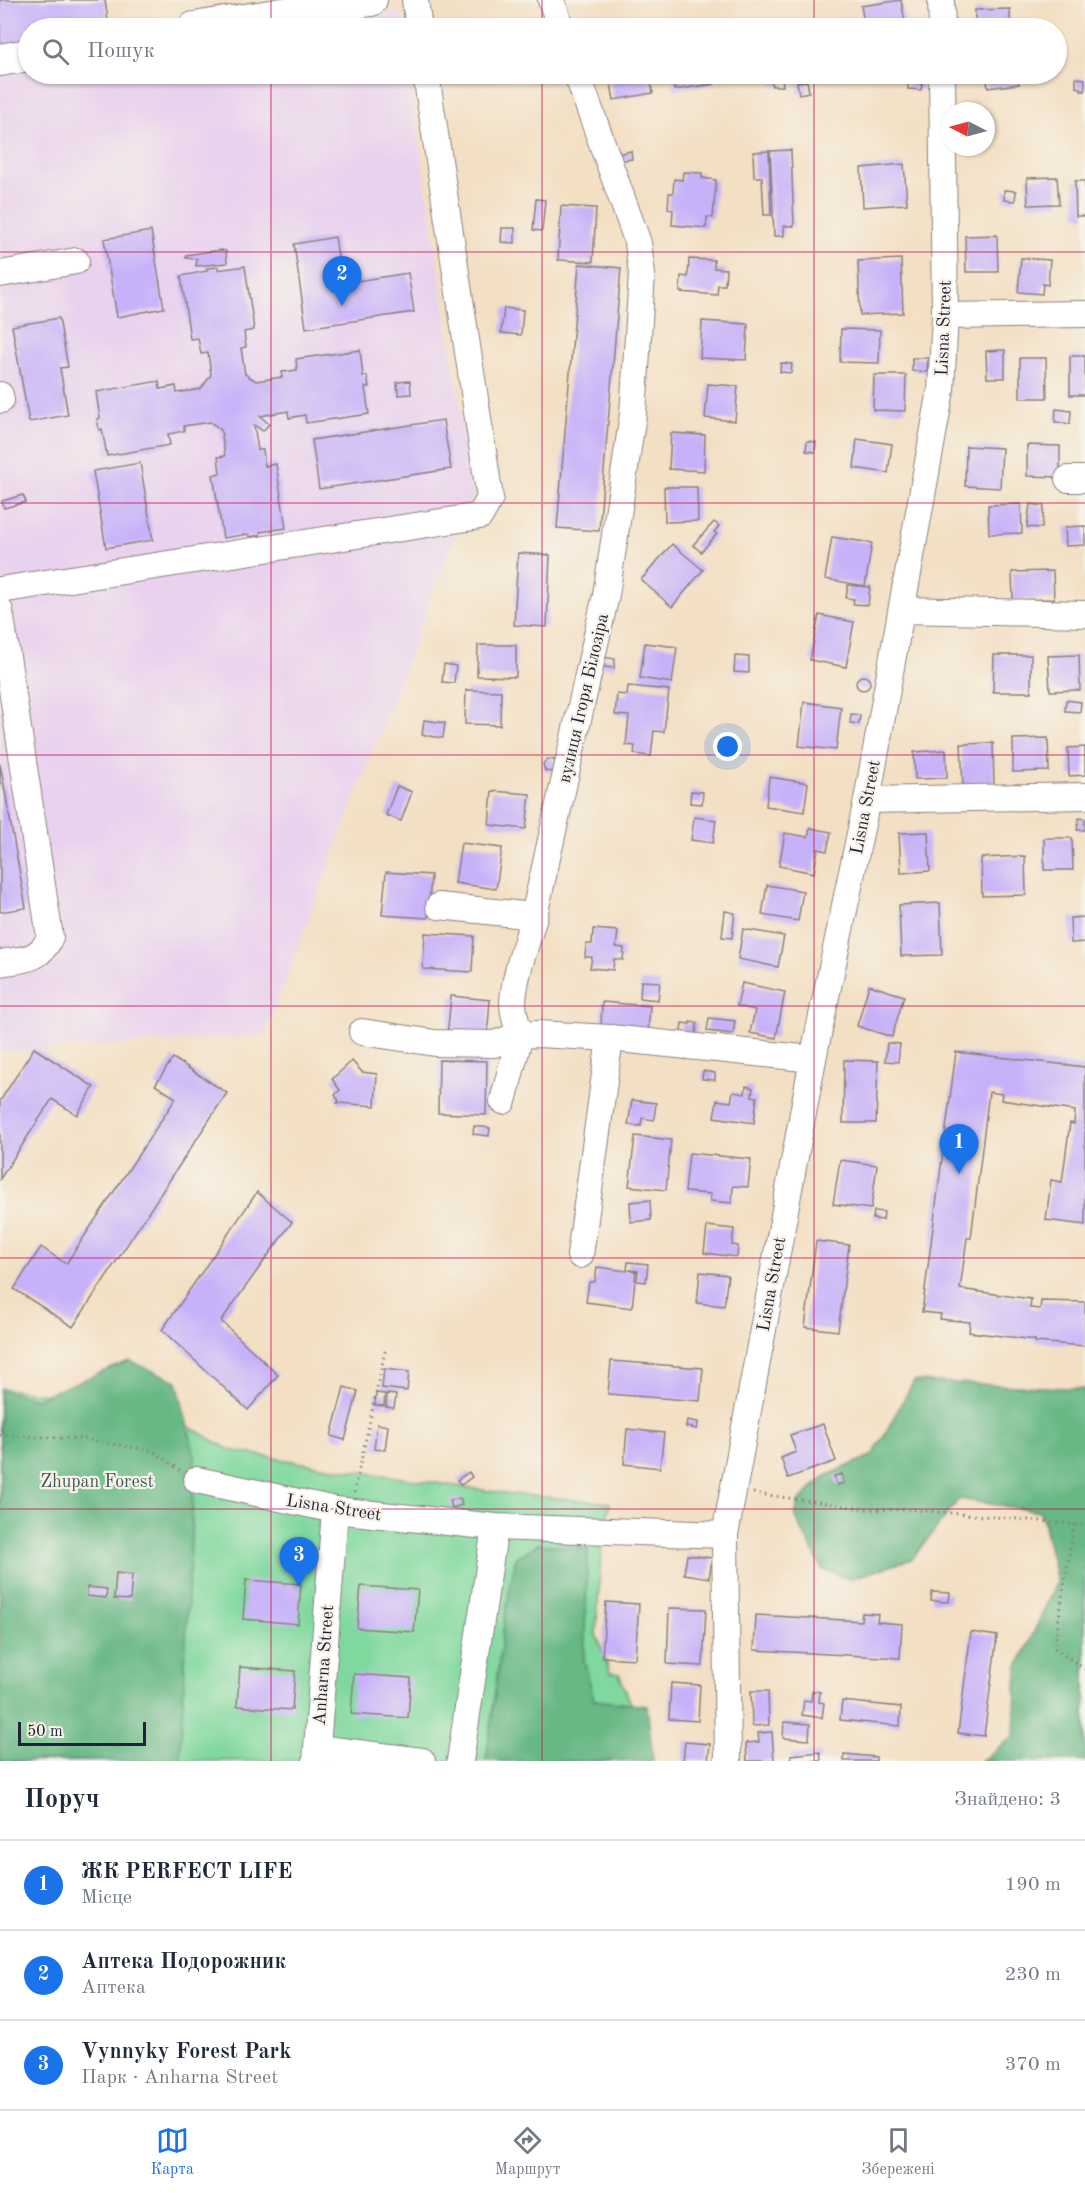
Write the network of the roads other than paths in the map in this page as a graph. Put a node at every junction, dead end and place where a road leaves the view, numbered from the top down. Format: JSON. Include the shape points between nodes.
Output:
{"nodes":[{"id":1,"x":371,"y":0,"type":"edge"},
{"id":2,"x":415,"y":0,"type":"edge"},
{"id":3,"x":551,"y":0,"type":"edge"},
{"id":4,"x":941,"y":0,"type":"edge"},
{"id":5,"x":257,"y":18,"type":"edge"},
{"id":6,"x":418,"y":18,"type":"edge"},
{"id":7,"x":557,"y":18,"type":"edge"},
{"id":8,"x":942,"y":18,"type":"edge"},
{"id":9,"x":18,"y":57,"type":"edge"},
{"id":10,"x":0,"y":60,"type":"edge"},
{"id":11,"x":428,"y":84,"type":"edge"},
{"id":12,"x":581,"y":84,"type":"edge"},
{"id":13,"x":942,"y":84,"type":"edge"},
{"id":14,"x":76,"y":261,"type":"dead end"},
{"id":15,"x":0,"y":274,"type":"edge"},
{"id":16,"x":1085,"y":314,"type":"edge"},
{"id":17,"x":945,"y":316,"type":"junction"},
{"id":18,"x":0,"y":395,"type":"edge"},
{"id":19,"x":1,"y":400,"type":"edge"},
{"id":20,"x":0,"y":590,"type":"edge"},
{"id":21,"x":902,"y":610,"type":"junction"},
{"id":22,"x":0,"y":611,"type":"edge"},
{"id":23,"x":1085,"y":614,"type":"edge"},
{"id":24,"x":1085,"y":796,"type":"edge"},
{"id":25,"x":867,"y":800,"type":"junction"},
{"id":26,"x":439,"y":906,"type":"dead end"},
{"id":27,"x":534,"y":916,"type":"junction"},
{"id":28,"x":0,"y":963,"type":"edge"},
{"id":29,"x":362,"y":1032,"type":"dead end"},
{"id":30,"x":520,"y":1035,"type":"junction"},
{"id":31,"x":610,"y":1038,"type":"junction"},
{"id":32,"x":813,"y":1059,"type":"junction"},
{"id":33,"x":503,"y":1101,"type":"dead end"},
{"id":34,"x":580,"y":1255,"type":"dead end"},
{"id":35,"x":197,"y":1480,"type":"road end"},
{"id":36,"x":342,"y":1511,"type":"junction"},
{"id":37,"x":495,"y":1527,"type":"junction"},
{"id":38,"x":725,"y":1535,"type":"junction"},
{"id":39,"x":316,"y":1755,"type":"edge"},
{"id":40,"x":422,"y":1761,"type":"edge"},
{"id":41,"x":460,"y":1761,"type":"edge"},
{"id":42,"x":728,"y":1761,"type":"edge"}],
"edges":[{"from":1,"to":5,"type":"main road"},
{"from":2,"to":6,"type":"street"},
{"from":3,"to":7,"type":"street"},
{"from":4,"to":8,"type":"street"},
{"from":9,"to":10,"type":"main road"},
{"from":11,"to":20,"type":"street","via":[[490,498],[480,516]]},
{"from":12,"to":27,"type":"street","name":"вулиця Ігоря Білозіра","via":[[638,243],[642,274],[633,414],[606,595]]},
{"from":13,"to":17,"type":"street","name":"Lisna Street"},
{"from":14,"to":15,"type":"street"},
{"from":16,"to":17,"type":"street"},
{"from":17,"to":21,"type":"street","name":"Lisna Street","via":[[941,390]]},
{"from":18,"to":19,"type":"street"},
{"from":21,"to":23,"type":"street"},
{"from":21,"to":25,"type":"street","name":"Lisna Street"},
{"from":22,"to":28,"type":"street","via":[[50,937],[45,950],[29,958]]},
{"from":24,"to":25,"type":"street"},
{"from":25,"to":32,"type":"street","name":"Lisna Street"},
{"from":26,"to":27,"type":"street"},
{"from":27,"to":30,"type":"street","name":"вулиця Ігоря Білозіра","via":[[513,1003]]},
{"from":29,"to":30,"type":"street","via":[[435,1043],[483,1044]]},
{"from":30,"to":31,"type":"street"},
{"from":30,"to":33,"type":"street"},
{"from":31,"to":32,"type":"street"},
{"from":31,"to":34,"type":"street"},
{"from":32,"to":38,"type":"street","name":"Lisna Street"},
{"from":35,"to":36,"type":"street","name":"Lisna Street"},
{"from":36,"to":37,"type":"street","name":"Lisna Street"},
{"from":36,"to":39,"type":"street","name":"Anharna Street"},
{"from":37,"to":38,"type":"street","name":"Lisna Street"},
{"from":37,"to":41,"type":"street"},
{"from":38,"to":42,"type":"street","name":"Lisna Street"},
{"from":39,"to":40,"type":"street","name":"Anharna Street"}]}
